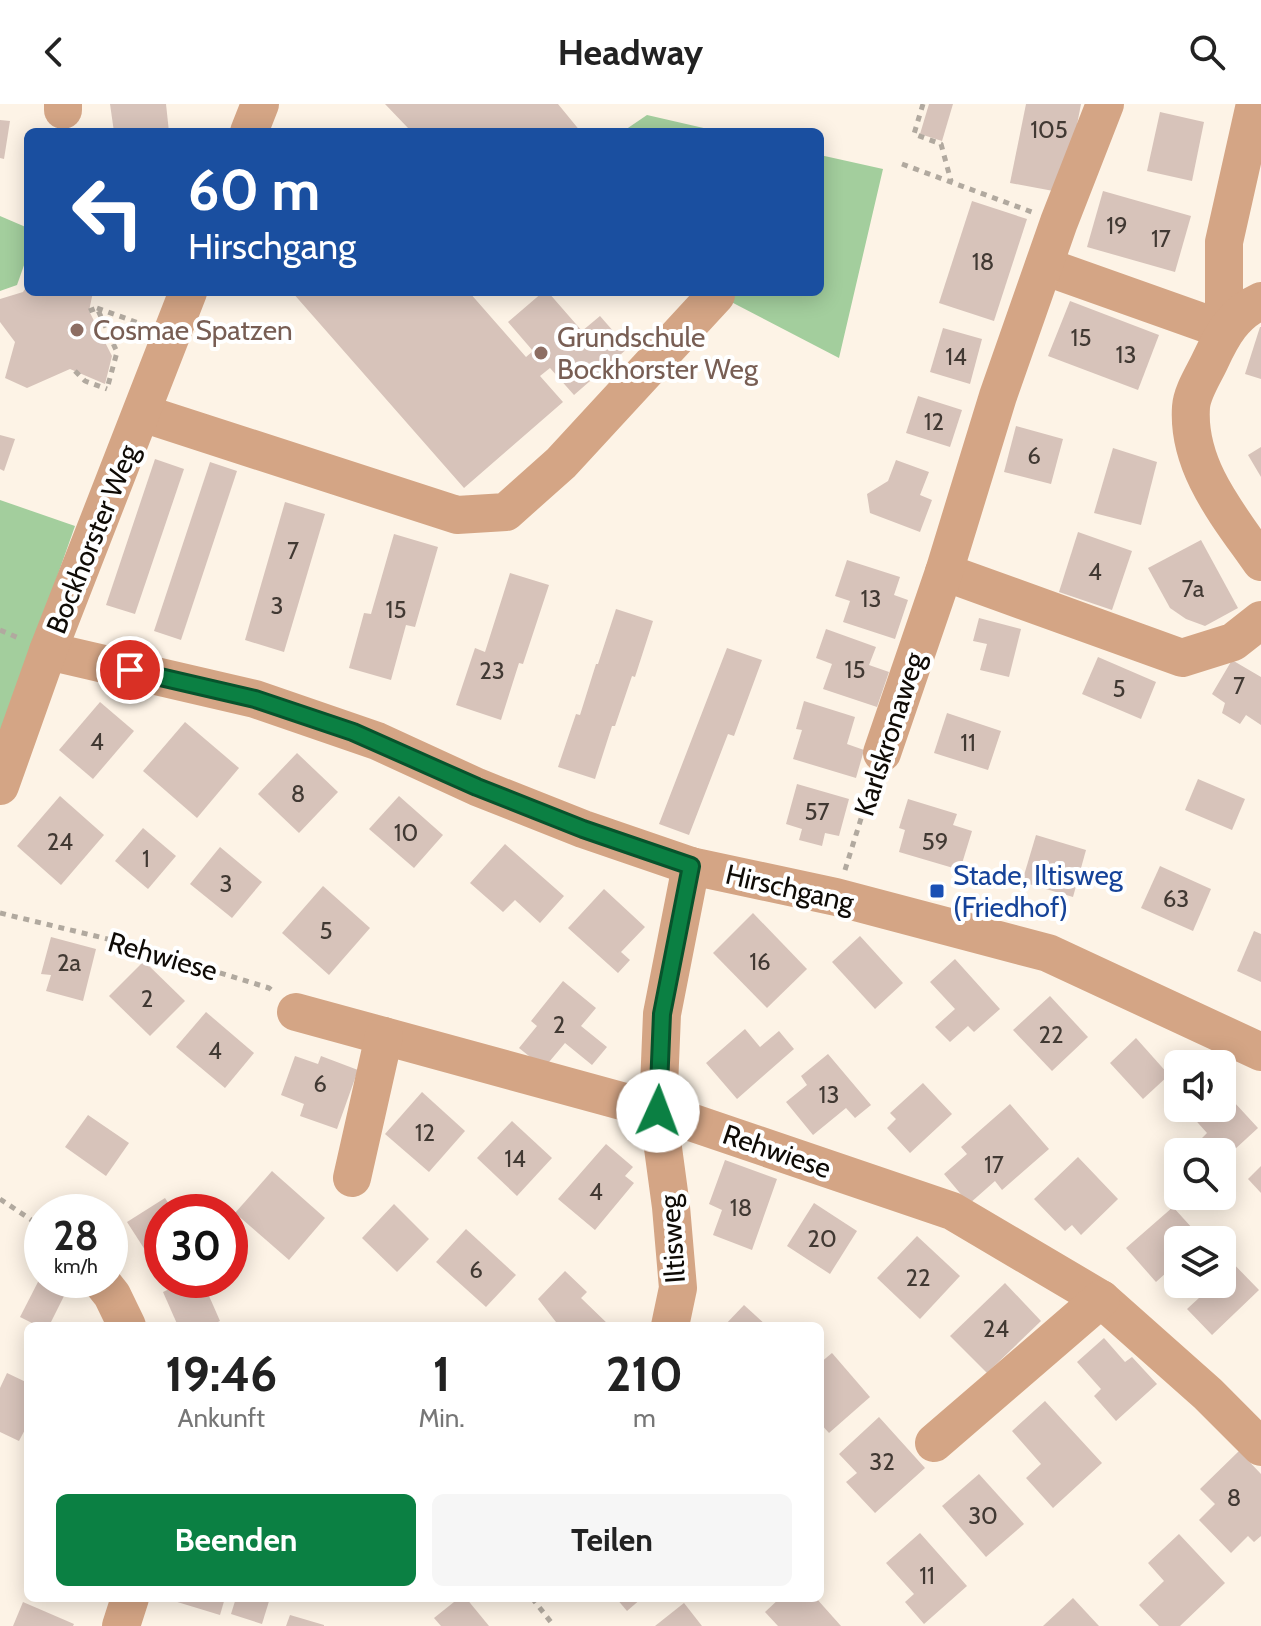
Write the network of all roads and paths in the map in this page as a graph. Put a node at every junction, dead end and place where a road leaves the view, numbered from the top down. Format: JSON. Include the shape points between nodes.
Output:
{"nodes":[{"id":1,"x":260,"y":104,"type":"edge"},
{"id":2,"x":923,"y":104,"type":"edge"},
{"id":3,"x":1105,"y":104,"type":"edge"},
{"id":4,"x":1255,"y":104,"type":"edge"},
{"id":5,"x":251,"y":128,"type":"edge"},
{"id":6,"x":902,"y":164,"type":"dead end"},
{"id":7,"x":951,"y":182,"type":"junction"},
{"id":8,"x":1059,"y":222,"type":"junction"},
{"id":9,"x":1044,"y":266,"type":"junction"},
{"id":10,"x":186,"y":296,"type":"edge"},
{"id":11,"x":715,"y":296,"type":"edge"},
{"id":12,"x":1261,"y":301,"type":"edge"},
{"id":13,"x":97,"y":308,"type":"junction"},
{"id":14,"x":89,"y":311,"type":"dead end"},
{"id":15,"x":147,"y":326,"type":"dead end"},
{"id":16,"x":1224,"y":330,"type":"junction"},
{"id":17,"x":75,"y":371,"type":"dead end"},
{"id":18,"x":107,"y":389,"type":"junction"},
{"id":19,"x":132,"y":403,"type":"junction"},
{"id":20,"x":1261,"y":562,"type":"edge"},
{"id":21,"x":944,"y":572,"type":"junction"},
{"id":22,"x":1261,"y":620,"type":"edge"},
{"id":23,"x":48,"y":651,"type":"junction"},
{"id":24,"x":882,"y":753,"type":"joint"},
{"id":25,"x":0,"y":786,"type":"edge"},
{"id":26,"x":691,"y":866,"type":"junction"},
{"id":27,"x":836,"y":897,"type":"junction"},
{"id":28,"x":0,"y":913,"type":"edge"},
{"id":29,"x":296,"y":1012,"type":"joint"},
{"id":30,"x":384,"y":1036,"type":"junction"},
{"id":31,"x":1259,"y":1053,"type":"edge"},
{"id":32,"x":658,"y":1111,"type":"junction"},
{"id":33,"x":352,"y":1178,"type":"dead end"},
{"id":34,"x":0,"y":1199,"type":"edge"},
{"id":35,"x":24,"y":1215,"type":"edge"},
{"id":36,"x":113,"y":1298,"type":"edge"},
{"id":37,"x":1101,"y":1299,"type":"junction"},
{"id":38,"x":125,"y":1322,"type":"edge"},
{"id":39,"x":671,"y":1322,"type":"edge"},
{"id":40,"x":934,"y":1443,"type":"dead end"},
{"id":41,"x":1261,"y":1447,"type":"edge"},
{"id":42,"x":129,"y":1602,"type":"edge"},
{"id":43,"x":535,"y":1602,"type":"edge"},
{"id":44,"x":121,"y":1626,"type":"edge"},
{"id":45,"x":554,"y":1626,"type":"edge"}],
"edges":[{"from":1,"to":5,"type":"street"},
{"from":2,"to":7,"type":"path","via":[[914,134],[941,144]]},
{"from":3,"to":8,"type":"street","name":"Karlskronaweg"},
{"from":4,"to":16,"type":"street","via":[[1224,242]]},
{"from":6,"to":7,"type":"path"},
{"from":7,"to":8,"type":"path"},
{"from":8,"to":9,"type":"street","name":"Karlskronaweg"},
{"from":9,"to":16,"type":"street"},
{"from":9,"to":21,"type":"street","name":"Karlskronaweg"},
{"from":10,"to":19,"type":"street","name":"Bockhorster Weg"},
{"from":11,"to":19,"type":"street","via":[[561,463],[506,512],[457,515]]},
{"from":12,"to":16,"type":"street"},
{"from":13,"to":14,"type":"path"},
{"from":13,"to":15,"type":"path"},
{"from":13,"to":18,"type":"path","via":[[117,352]]},
{"from":16,"to":20,"type":"street","via":[[1191,405],[1197,460]]},
{"from":17,"to":18,"type":"path"},
{"from":18,"to":19,"type":"path"},
{"from":19,"to":23,"type":"street","name":"Bockhorster Weg"},
{"from":21,"to":22,"type":"street","via":[[1182,658],[1233,642]]},
{"from":21,"to":24,"type":"street","name":"Karlskronaweg"},
{"from":23,"to":25,"type":"street","name":"Bockhorster Weg"},
{"from":23,"to":26,"type":"street","name":"Hirschgang","via":[[255,699],[377,741],[477,787]]},
{"from":24,"to":27,"type":"path","name":"Karlskronaweg"},
{"from":26,"to":27,"type":"street","name":"Hirschgang"},
{"from":26,"to":32,"type":"street","name":"Iltisweg","via":[[662,1014]]},
{"from":27,"to":31,"type":"street","name":"Hirschgang","via":[[1048,953]]},
{"from":28,"to":29,"type":"path","name":"Rehwiese","via":[[116,941],[269,988]]},
{"from":29,"to":30,"type":"street","name":"Rehwiese"},
{"from":30,"to":32,"type":"street","name":"Rehwiese"},
{"from":30,"to":33,"type":"street"},
{"from":32,"to":37,"type":"street","name":"Rehwiese","via":[[952,1211]]},
{"from":32,"to":39,"type":"street","name":"Iltisweg","via":[[678,1288]]},
{"from":34,"to":35,"type":"path"},
{"from":36,"to":38,"type":"street"},
{"from":37,"to":40,"type":"street"},
{"from":37,"to":41,"type":"street","name":"Rehwiese"},
{"from":42,"to":44,"type":"street"},
{"from":43,"to":45,"type":"path"}]}
